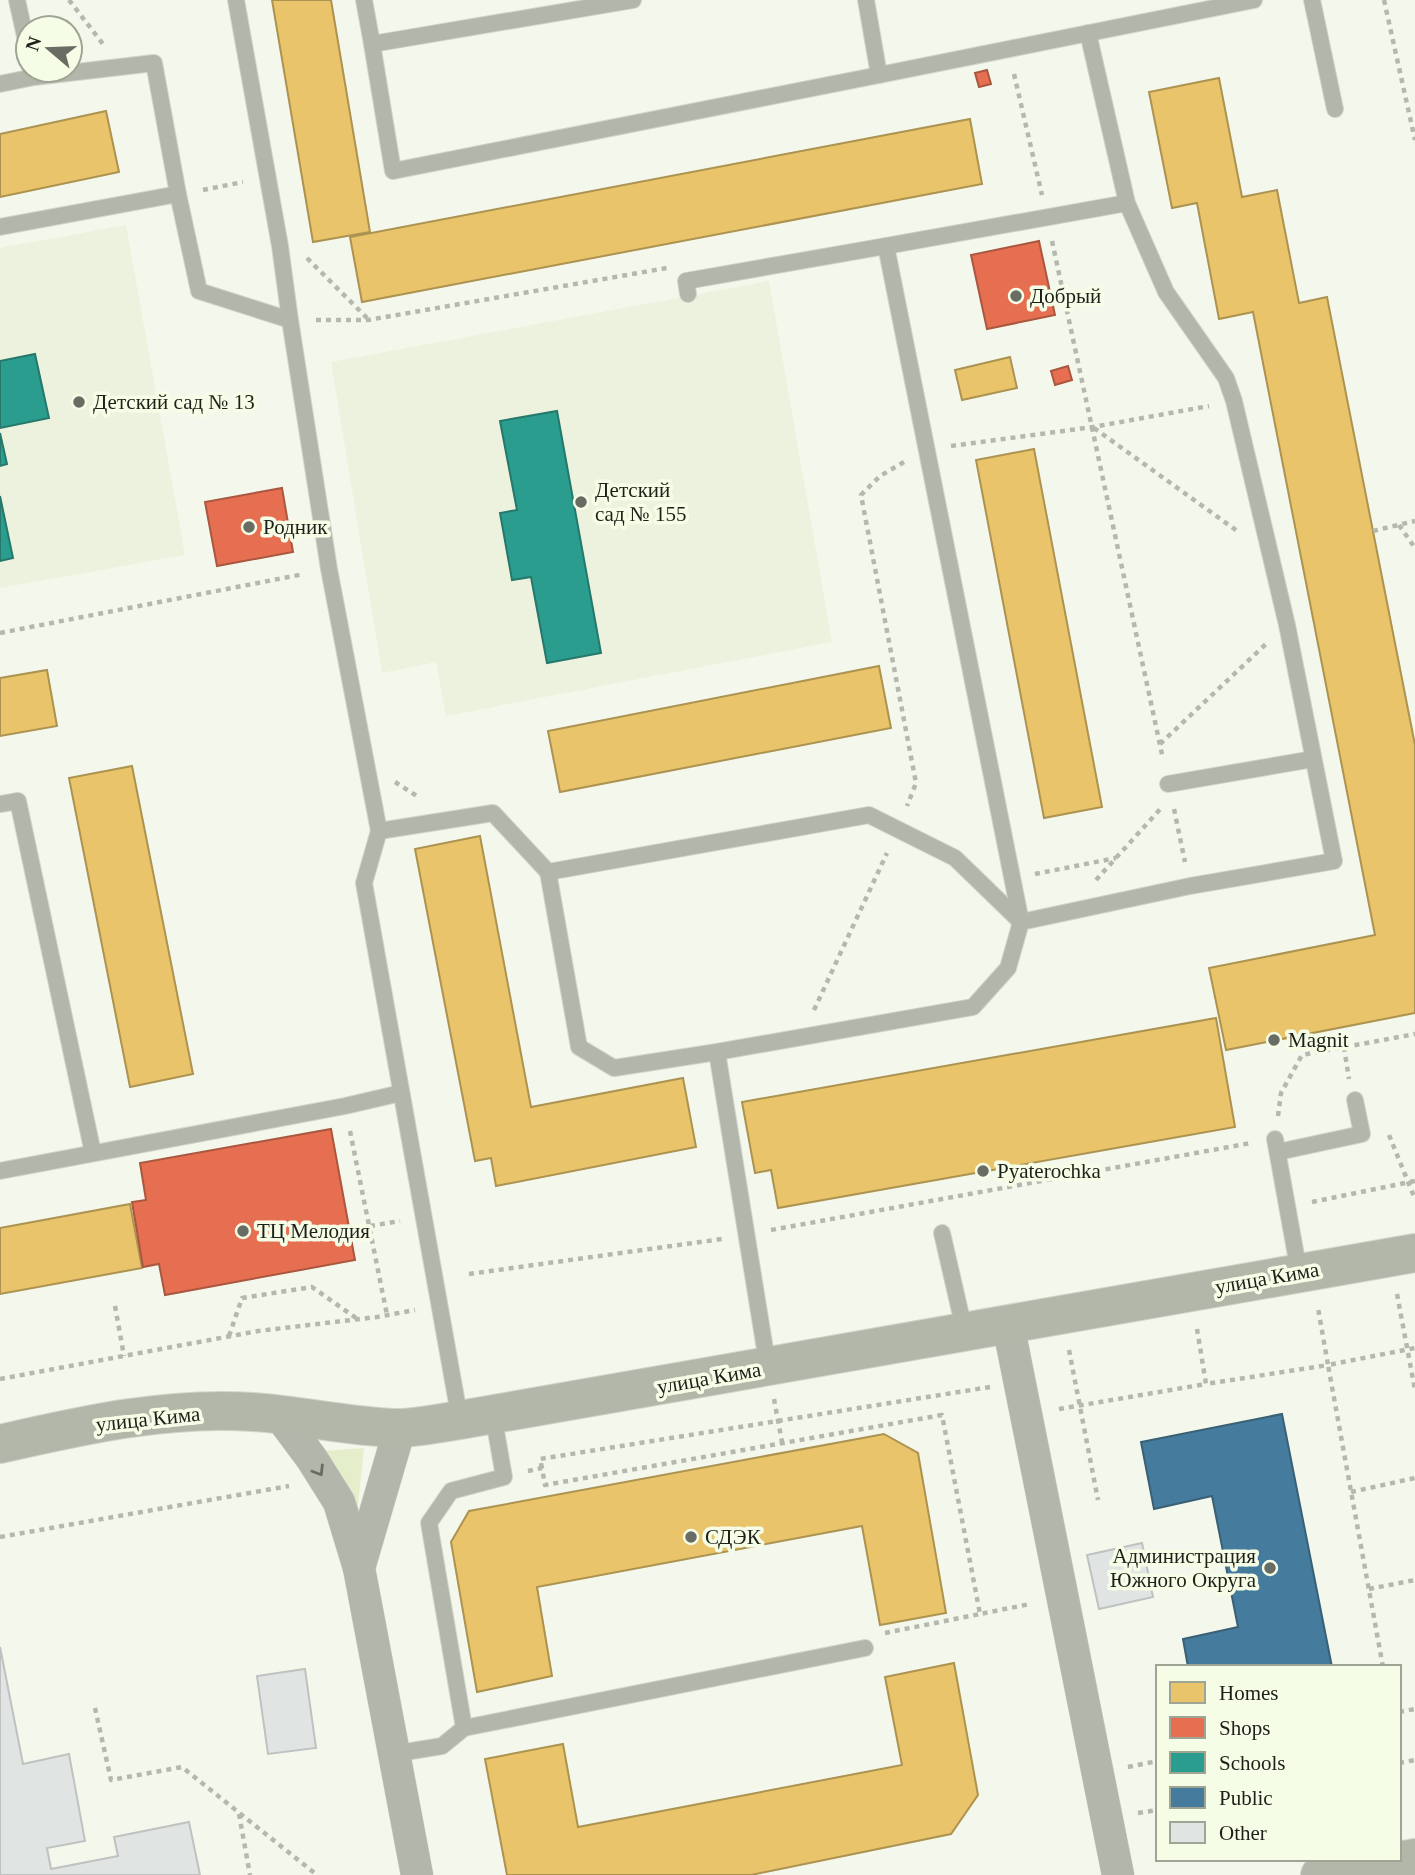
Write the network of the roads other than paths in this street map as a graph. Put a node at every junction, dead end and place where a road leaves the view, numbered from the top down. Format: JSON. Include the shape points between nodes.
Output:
{"nodes":[{"id":1,"x":236,"y":0,"type":"edge"},
{"id":2,"x":364,"y":0,"type":"edge"},
{"id":3,"x":633,"y":0,"type":"edge"},
{"id":4,"x":866,"y":0,"type":"edge"},
{"id":5,"x":1254,"y":0,"type":"edge"},
{"id":6,"x":1312,"y":0,"type":"edge"},
{"id":7,"x":1088,"y":33,"type":"junction"},
{"id":8,"x":372,"y":44,"type":"junction"},
{"id":9,"x":84,"y":70,"type":"edge"},
{"id":10,"x":879,"y":75,"type":"junction"},
{"id":11,"x":1335,"y":109,"type":"dead end"},
{"id":12,"x":178,"y":194,"type":"junction"},
{"id":13,"x":1127,"y":203,"type":"junction"},
{"id":14,"x":0,"y":227,"type":"edge"},
{"id":15,"x":886,"y":246,"type":"junction"},
{"id":16,"x":688,"y":294,"type":"dead end"},
{"id":17,"x":290,"y":320,"type":"junction"},
{"id":18,"x":1313,"y":759,"type":"junction"},
{"id":19,"x":1168,"y":785,"type":"road end"},
{"id":20,"x":0,"y":804,"type":"edge"},
{"id":21,"x":379,"y":831,"type":"junction"},
{"id":22,"x":548,"y":872,"type":"junction"},
{"id":23,"x":1021,"y":922,"type":"junction"},
{"id":24,"x":717,"y":1052,"type":"junction"},
{"id":25,"x":401,"y":1093,"type":"junction"},
{"id":26,"x":1355,"y":1100,"type":"dead end"},
{"id":27,"x":93,"y":1153,"type":"junction"},
{"id":28,"x":0,"y":1171,"type":"edge"},
{"id":29,"x":942,"y":1233,"type":"dead end"},
{"id":30,"x":1415,"y":1253,"type":"edge"},
{"id":31,"x":1298,"y":1272,"type":"junction"},
{"id":32,"x":1009,"y":1324,"type":"junction"},
{"id":33,"x":965,"y":1333,"type":"junction"},
{"id":34,"x":768,"y":1368,"type":"junction"},
{"id":35,"x":280,"y":1416,"type":"junction"},
{"id":36,"x":477,"y":1417,"type":"junction"},
{"id":37,"x":400,"y":1428,"type":"junction"},
{"id":38,"x":0,"y":1444,"type":"edge"},
{"id":39,"x":359,"y":1568,"type":"junction"},
{"id":40,"x":865,"y":1648,"type":"road end"},
{"id":41,"x":464,"y":1728,"type":"junction"},
{"id":42,"x":393,"y":1754,"type":"junction"},
{"id":43,"x":1398,"y":1861,"type":"edge"},
{"id":44,"x":417,"y":1875,"type":"edge"},
{"id":45,"x":1118,"y":1875,"type":"edge"},
{"id":46,"x":1320,"y":1875,"type":"edge"}],
"edges":[{"from":1,"to":17,"type":"lane"},
{"from":2,"to":8,"type":"lane"},
{"from":3,"to":8,"type":"lane"},
{"from":4,"to":10,"type":"lane"},
{"from":5,"to":7,"type":"lane"},
{"from":6,"to":11,"type":"lane"},
{"from":7,"to":10,"type":"lane"},
{"from":7,"to":13,"type":"lane"},
{"from":8,"to":10,"type":"lane","via":[[393,171]]},
{"from":9,"to":12,"type":"lane","via":[[155,63]]},
{"from":12,"to":14,"type":"lane"},
{"from":12,"to":17,"type":"lane","via":[[199,291]]},
{"from":13,"to":15,"type":"lane"},
{"from":13,"to":18,"type":"lane","via":[[1166,292],[1226,378],[1234,401]]},
{"from":15,"to":16,"type":"lane","via":[[686,281]]},
{"from":15,"to":23,"type":"lane"},
{"from":17,"to":21,"type":"lane","via":[[329,569]]},
{"from":18,"to":19,"type":"lane"},
{"from":18,"to":23,"type":"lane","via":[[1334,861]]},
{"from":20,"to":27,"type":"lane","via":[[18,801]]},
{"from":21,"to":22,"type":"lane","via":[[493,813]]},
{"from":21,"to":25,"type":"lane","via":[[365,883]]},
{"from":22,"to":23,"type":"lane","via":[[869,815],[955,858]]},
{"from":22,"to":24,"type":"lane","via":[[579,1046],[614,1068]]},
{"from":23,"to":24,"type":"lane","via":[[1008,968],[973,1007]]},
{"from":24,"to":34,"type":"lane"},
{"from":25,"to":27,"type":"lane"},
{"from":25,"to":36,"type":"lane"},
{"from":26,"to":31,"type":"lane","via":[[1362,1134],[1276,1145]]},
{"from":27,"to":28,"type":"lane"},
{"from":29,"to":33,"type":"lane"},
{"from":30,"to":31,"type":"street","name":"улица Кима"},
{"from":31,"to":32,"type":"street","name":"улица Кима"},
{"from":32,"to":33,"type":"street","name":"улица Кима"},
{"from":32,"to":45,"type":"street"},
{"from":33,"to":34,"type":"street","name":"улица Кима"},
{"from":34,"to":36,"type":"street","name":"улица Кима"},
{"from":35,"to":37,"type":"street","name":"улица Кима"},
{"from":35,"to":38,"type":"street","name":"улица Кима","via":[[186,1411]]},
{"from":35,"to":39,"type":"street","one_way":true,"via":[[339,1502]]},
{"from":36,"to":37,"type":"street","name":"улица Кима"},
{"from":36,"to":41,"type":"lane","via":[[504,1477],[451,1491],[429,1523]]},
{"from":37,"to":39,"type":"street"},
{"from":39,"to":42,"type":"street"},
{"from":40,"to":41,"type":"lane"},
{"from":41,"to":42,"type":"lane","via":[[442,1746]]},
{"from":42,"to":44,"type":"street"},
{"from":43,"to":46,"type":"street"}]}
